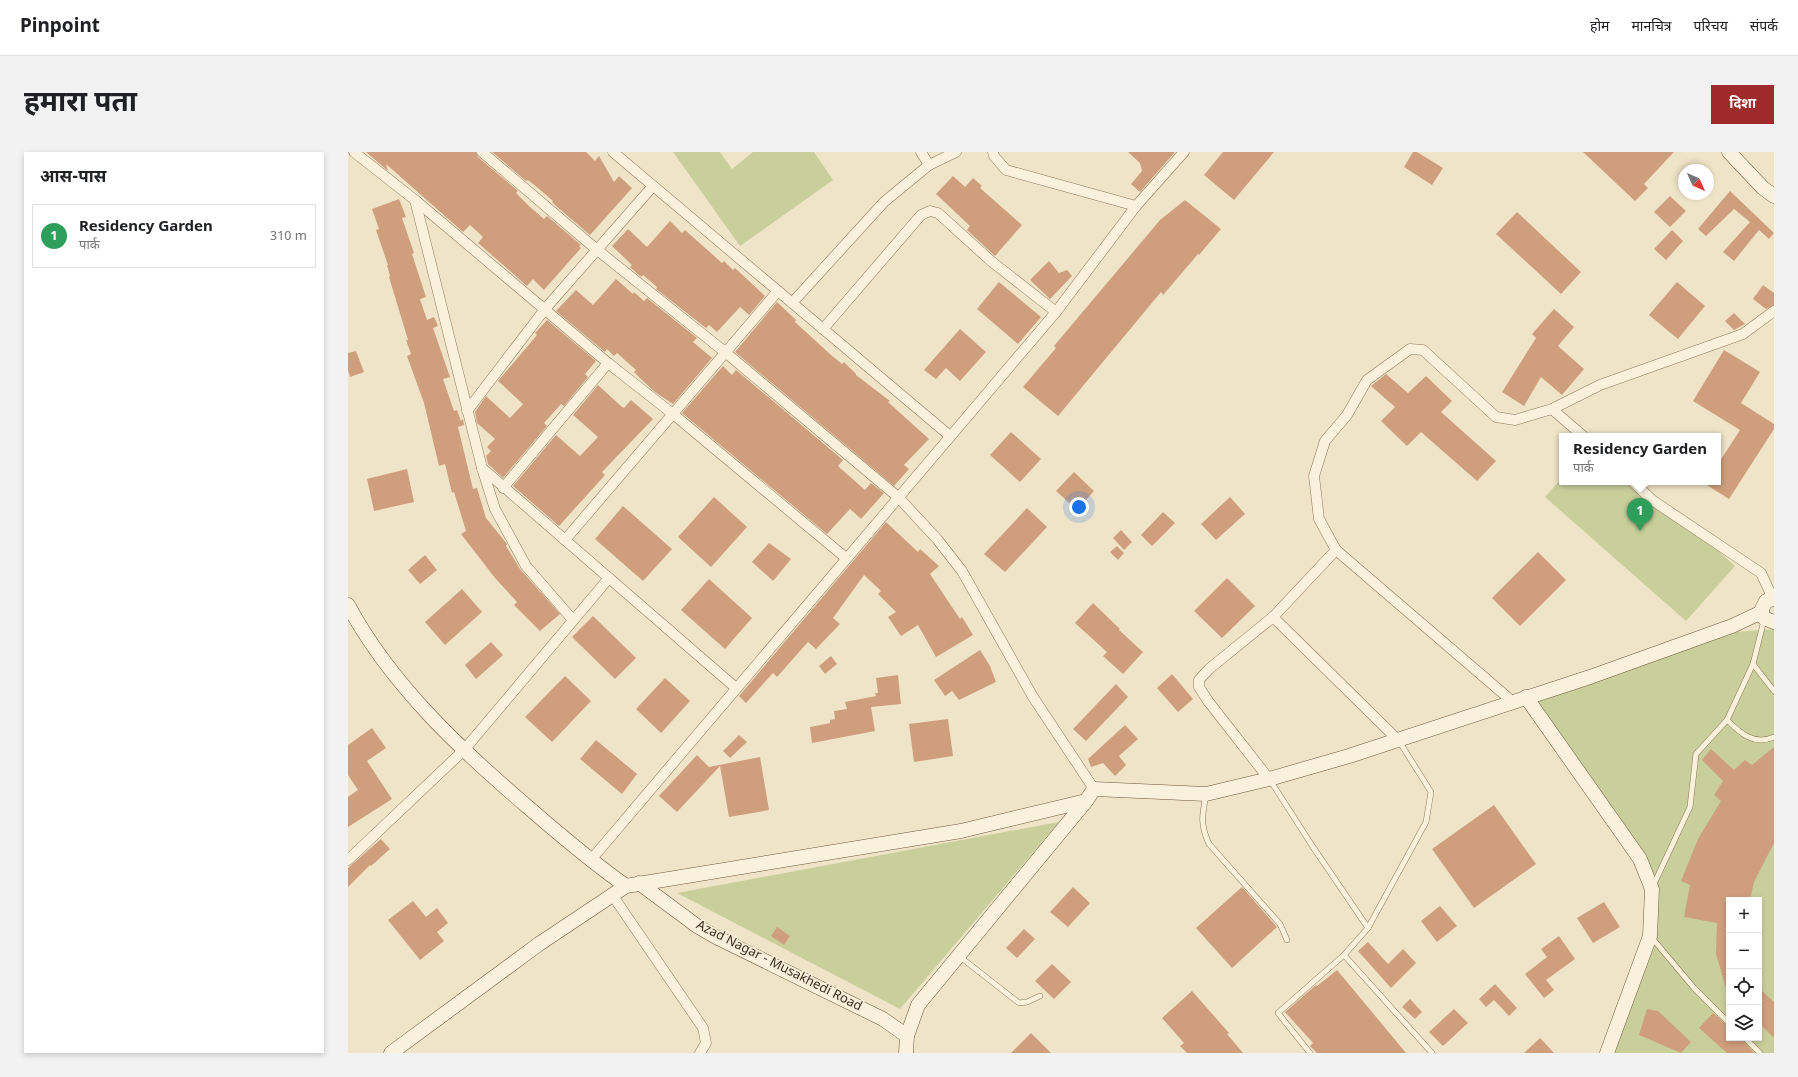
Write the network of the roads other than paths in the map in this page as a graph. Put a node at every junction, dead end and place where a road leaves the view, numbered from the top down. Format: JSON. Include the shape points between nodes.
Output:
{"nodes":[{"id":1,"x":354,"y":152,"type":"edge"},
{"id":2,"x":482,"y":152,"type":"edge"},
{"id":3,"x":613,"y":152,"type":"edge"},
{"id":4,"x":921,"y":152,"type":"edge"},
{"id":5,"x":956,"y":152,"type":"edge"},
{"id":6,"x":993,"y":152,"type":"edge"},
{"id":7,"x":1184,"y":152,"type":"edge"},
{"id":8,"x":1729,"y":152,"type":"edge"},
{"id":9,"x":929,"y":165,"type":"junction"},
{"id":10,"x":653,"y":186,"type":"junction"},
{"id":11,"x":1774,"y":196,"type":"edge"},
{"id":12,"x":415,"y":200,"type":"junction"},
{"id":13,"x":1136,"y":206,"type":"junction"},
{"id":14,"x":596,"y":249,"type":"junction"},
{"id":15,"x":778,"y":291,"type":"junction"},
{"id":16,"x":792,"y":303,"type":"junction"},
{"id":17,"x":545,"y":309,"type":"junction"},
{"id":18,"x":1774,"y":311,"type":"edge"},
{"id":19,"x":1056,"y":312,"type":"junction"},
{"id":20,"x":823,"y":329,"type":"junction"},
{"id":21,"x":726,"y":352,"type":"junction"},
{"id":22,"x":608,"y":363,"type":"junction"},
{"id":23,"x":1552,"y":409,"type":"junction"},
{"id":24,"x":467,"y":411,"type":"junction"},
{"id":25,"x":672,"y":414,"type":"junction"},
{"id":26,"x":1580,"y":433,"type":"edge"},
{"id":27,"x":950,"y":436,"type":"junction"},
{"id":28,"x":482,"y":468,"type":"junction"},
{"id":29,"x":1636,"y":485,"type":"edge"},
{"id":30,"x":503,"y":488,"type":"junction"},
{"id":31,"x":898,"y":497,"type":"junction"},
{"id":32,"x":565,"y":540,"type":"junction"},
{"id":33,"x":1336,"y":550,"type":"junction"},
{"id":34,"x":846,"y":558,"type":"junction"},
{"id":35,"x":609,"y":578,"type":"junction"},
{"id":36,"x":1774,"y":599,"type":"edge"},
{"id":37,"x":348,"y":605,"type":"edge"},
{"id":38,"x":1273,"y":617,"type":"junction"},
{"id":39,"x":1767,"y":617,"type":"edge"},
{"id":40,"x":573,"y":620,"type":"junction"},
{"id":41,"x":1753,"y":664,"type":"junction"},
{"id":42,"x":736,"y":688,"type":"junction"},
{"id":43,"x":1774,"y":691,"type":"edge"},
{"id":44,"x":1519,"y":700,"type":"junction"},
{"id":45,"x":1727,"y":720,"type":"junction"},
{"id":46,"x":1774,"y":737,"type":"edge"},
{"id":47,"x":1398,"y":740,"type":"junction"},
{"id":48,"x":464,"y":750,"type":"junction"},
{"id":49,"x":1269,"y":779,"type":"junction"},
{"id":50,"x":1094,"y":789,"type":"junction"},
{"id":51,"x":1206,"y":794,"type":"junction"},
{"id":52,"x":1086,"y":801,"type":"junction"},
{"id":53,"x":348,"y":860,"type":"edge"},
{"id":54,"x":590,"y":860,"type":"junction"},
{"id":55,"x":632,"y":884,"type":"junction"},
{"id":56,"x":1652,"y":889,"type":"junction"},
{"id":57,"x":613,"y":896,"type":"junction"},
{"id":58,"x":1368,"y":928,"type":"junction"},
{"id":59,"x":1650,"y":936,"type":"junction"},
{"id":60,"x":1287,"y":940,"type":"dead end"},
{"id":61,"x":1344,"y":955,"type":"junction"},
{"id":62,"x":959,"y":956,"type":"junction"},
{"id":63,"x":1040,"y":996,"type":"dead end"},
{"id":64,"x":1726,"y":1020,"type":"edge"},
{"id":65,"x":907,"y":1036,"type":"junction"},
{"id":66,"x":1748,"y":1041,"type":"edge"},
{"id":67,"x":391,"y":1053,"type":"edge"},
{"id":68,"x":700,"y":1053,"type":"edge"},
{"id":69,"x":906,"y":1053,"type":"edge"},
{"id":70,"x":1310,"y":1053,"type":"edge"},
{"id":71,"x":1432,"y":1053,"type":"edge"},
{"id":72,"x":1607,"y":1053,"type":"edge"},
{"id":73,"x":1760,"y":1053,"type":"edge"}],
"edges":[{"from":1,"to":12,"type":"street"},
{"from":2,"to":14,"type":"street"},
{"from":3,"to":10,"type":"street"},
{"from":4,"to":9,"type":"street"},
{"from":5,"to":9,"type":"street"},
{"from":6,"to":13,"type":"street","via":[[1006,170]]},
{"from":7,"to":13,"type":"street"},
{"from":8,"to":11,"type":"street"},
{"from":9,"to":16,"type":"street","via":[[884,202]]},
{"from":10,"to":14,"type":"street"},
{"from":10,"to":15,"type":"street"},
{"from":12,"to":17,"type":"street"},
{"from":12,"to":24,"type":"street"},
{"from":13,"to":19,"type":"street"},
{"from":14,"to":17,"type":"street"},
{"from":14,"to":21,"type":"street"},
{"from":15,"to":16,"type":"street"},
{"from":15,"to":21,"type":"street"},
{"from":16,"to":20,"type":"street"},
{"from":17,"to":22,"type":"street"},
{"from":17,"to":24,"type":"street"},
{"from":18,"to":23,"type":"street","via":[[1744,334],[1600,385]]},
{"from":19,"to":20,"type":"street","via":[[991,261],[938,213],[930,211],[921,215]]},
{"from":19,"to":27,"type":"street"},
{"from":20,"to":27,"type":"street"},
{"from":21,"to":25,"type":"street"},
{"from":21,"to":31,"type":"street"},
{"from":22,"to":25,"type":"street"},
{"from":22,"to":30,"type":"street"},
{"from":23,"to":26,"type":"street"},
{"from":23,"to":33,"type":"street","via":[[1515,420],[1496,417],[1423,350],[1410,349],[1367,380],[1347,415],[1325,442],[1314,476],[1319,519]]},
{"from":24,"to":28,"type":"street"},
{"from":25,"to":32,"type":"street"},
{"from":25,"to":34,"type":"street"},
{"from":27,"to":31,"type":"street"},
{"from":28,"to":30,"type":"street"},
{"from":28,"to":40,"type":"street","via":[[495,509],[526,566]]},
{"from":29,"to":36,"type":"street","via":[[1652,500],[1761,573]]},
{"from":30,"to":32,"type":"street"},
{"from":31,"to":34,"type":"street"},
{"from":31,"to":50,"type":"street","via":[[937,539],[962,571],[1033,698]]},
{"from":32,"to":35,"type":"street"},
{"from":33,"to":38,"type":"street"},
{"from":33,"to":44,"type":"street"},
{"from":34,"to":42,"type":"street"},
{"from":35,"to":40,"type":"street"},
{"from":35,"to":42,"type":"street"},
{"from":36,"to":39,"type":"street","via":[[1763,604]]},
{"from":37,"to":48,"type":"street","name":"Azad Nagar - Musakhedi Road","via":[[408,692]]},
{"from":38,"to":47,"type":"street"},
{"from":38,"to":49,"type":"street","via":[[1199,680],[1199,687],[1208,701]]},
{"from":39,"to":41,"type":"lane"},
{"from":39,"to":44,"type":"street","via":[[1725,628]]},
{"from":40,"to":48,"type":"street"},
{"from":41,"to":43,"type":"lane"},
{"from":41,"to":45,"type":"lane"},
{"from":42,"to":54,"type":"street"},
{"from":44,"to":47,"type":"street"},
{"from":44,"to":56,"type":"street","via":[[1640,859]]},
{"from":45,"to":46,"type":"lane","via":[[1749,738],[1759,740]]},
{"from":45,"to":56,"type":"lane","via":[[1696,754],[1690,807]]},
{"from":47,"to":49,"type":"street"},
{"from":47,"to":58,"type":"lane","via":[[1431,792],[1426,822]]},
{"from":48,"to":53,"type":"street"},
{"from":48,"to":54,"type":"street","name":"Azad Nagar - Musakhedi Road","via":[[478,765]]},
{"from":49,"to":51,"type":"street"},
{"from":49,"to":58,"type":"lane"},
{"from":50,"to":51,"type":"street"},
{"from":50,"to":52,"type":"street"},
{"from":51,"to":60,"type":"lane","via":[[1201,817],[1209,844],[1280,924]]},
{"from":52,"to":55,"type":"street","via":[[961,831]]},
{"from":52,"to":62,"type":"street"},
{"from":54,"to":55,"type":"street","name":"Azad Nagar - Musakhedi Road"},
{"from":55,"to":57,"type":"street"},
{"from":55,"to":65,"type":"street","name":"Azad Nagar - Musakhedi Road","via":[[697,926],[883,1019]]},
{"from":56,"to":59,"type":"street"},
{"from":57,"to":67,"type":"street","via":[[539,944]]},
{"from":57,"to":68,"type":"street","via":[[703,1028],[706,1043]]},
{"from":58,"to":61,"type":"lane"},
{"from":59,"to":64,"type":"lane","via":[[1694,988]]},
{"from":59,"to":72,"type":"street"},
{"from":61,"to":70,"type":"lane","via":[[1278,1013]]},
{"from":61,"to":71,"type":"lane"},
{"from":62,"to":63,"type":"lane","via":[[1019,1003]]},
{"from":62,"to":65,"type":"street","via":[[918,1006]]},
{"from":65,"to":69,"type":"street"},
{"from":66,"to":73,"type":"lane"}]}
